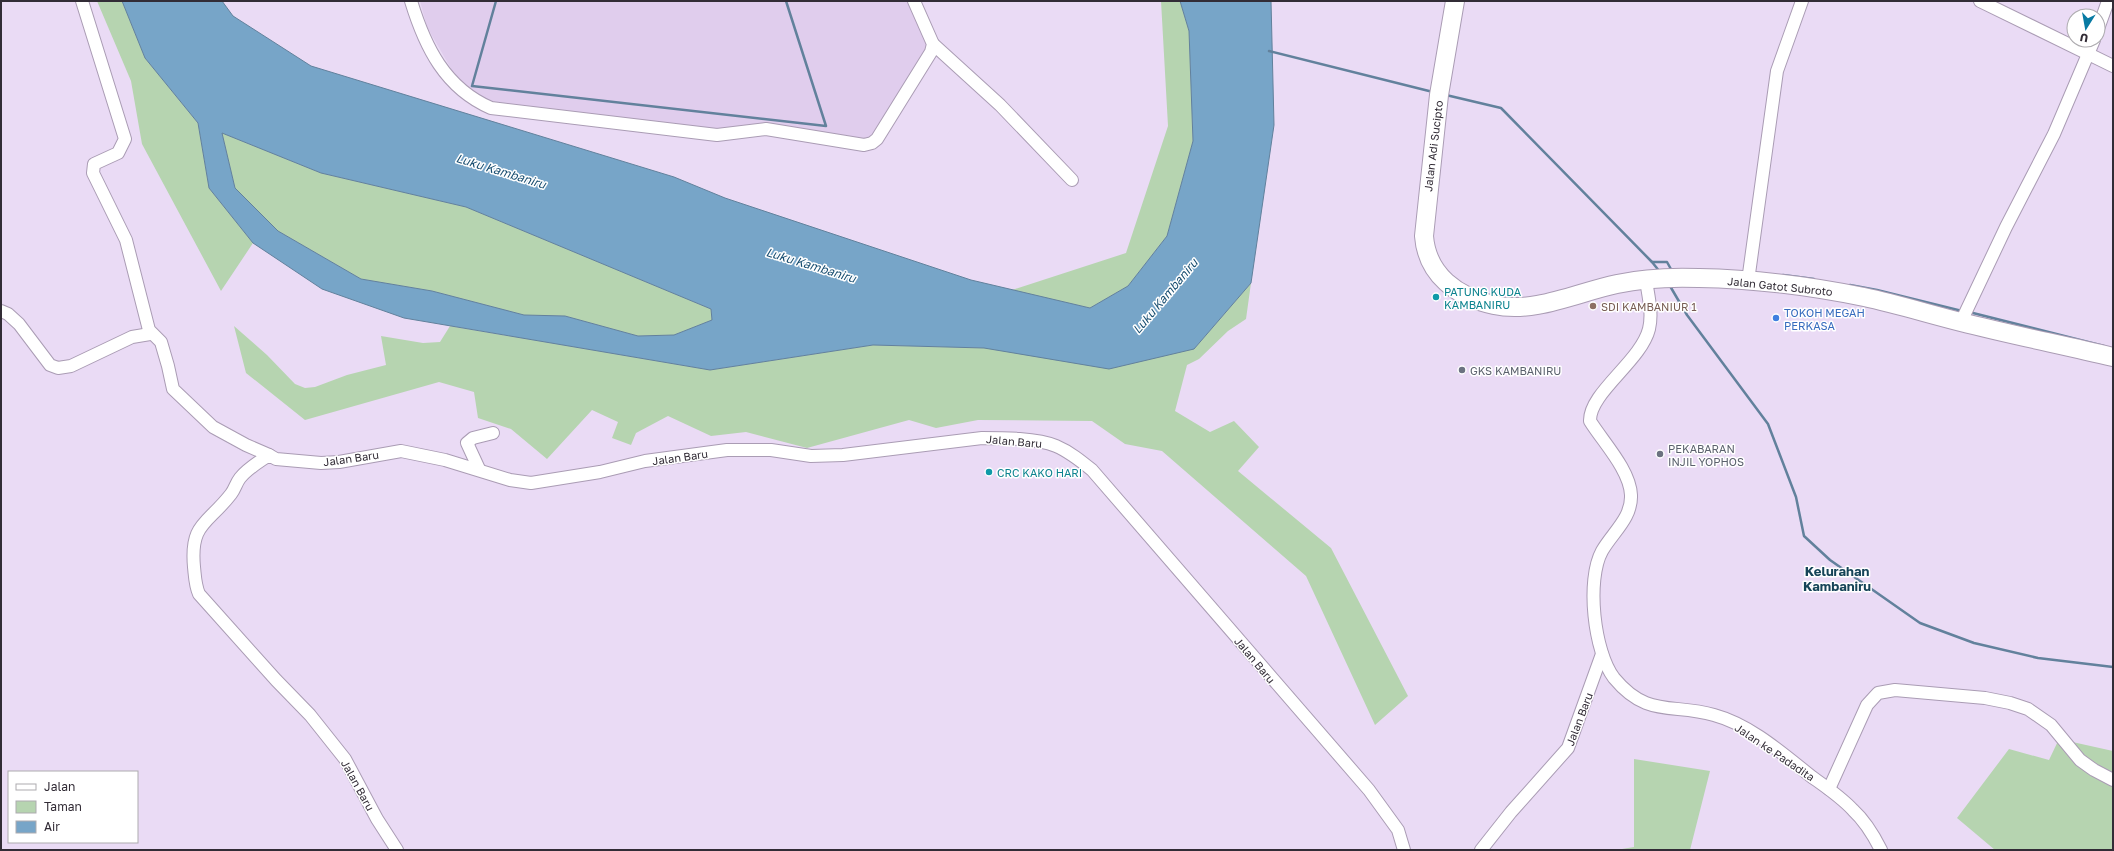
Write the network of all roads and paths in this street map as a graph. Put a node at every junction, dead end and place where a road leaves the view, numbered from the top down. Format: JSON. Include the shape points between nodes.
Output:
{"nodes":[{"id":1,"x":82,"y":1,"type":"edge"},
{"id":2,"x":411,"y":1,"type":"edge"},
{"id":3,"x":914,"y":1,"type":"edge"},
{"id":4,"x":1455,"y":1,"type":"edge"},
{"id":5,"x":1802,"y":1,"type":"edge"},
{"id":6,"x":1980,"y":1,"type":"edge"},
{"id":7,"x":933,"y":44,"type":"junction"},
{"id":8,"x":2091,"y":48,"type":"edge"},
{"id":9,"x":2088,"y":55,"type":"junction"},
{"id":10,"x":2113,"y":66,"type":"edge"},
{"id":11,"x":1072,"y":180,"type":"dead end"},
{"id":12,"x":1749,"y":276,"type":"junction"},
{"id":13,"x":1650,"y":280,"type":"junction"},
{"id":14,"x":1447,"y":284,"type":"joint"},
{"id":15,"x":1,"y":311,"type":"edge"},
{"id":16,"x":1964,"y":315,"type":"junction"},
{"id":17,"x":150,"y":334,"type":"junction"},
{"id":18,"x":2113,"y":357,"type":"edge"},
{"id":19,"x":493,"y":433,"type":"dead end"},
{"id":20,"x":269,"y":455,"type":"junction"},
{"id":21,"x":479,"y":469,"type":"junction"},
{"id":22,"x":1602,"y":654,"type":"junction"},
{"id":23,"x":2113,"y":780,"type":"edge"},
{"id":24,"x":1829,"y":789,"type":"junction"},
{"id":25,"x":397,"y":850,"type":"edge"},
{"id":26,"x":1404,"y":850,"type":"edge"},
{"id":27,"x":1482,"y":850,"type":"edge"},
{"id":28,"x":1881,"y":850,"type":"edge"}],
"edges":[{"from":1,"to":17,"type":"street","via":[[125,139],[118,153],[94,164],[93,173],[128,246]]},
{"from":2,"to":7,"type":"street","via":[[421,31],[446,75],[460,91],[490,108],[717,135],[766,129],[864,145],[872,143],[931,52]]},
{"from":3,"to":7,"type":"street"},
{"from":4,"to":14,"type":"highway","name":"Jalan Adi Sucipto","via":[[1440,88],[1424,236],[1424,248],[1430,264]]},
{"from":5,"to":12,"type":"street","via":[[1777,71]]},
{"from":6,"to":9,"type":"street"},
{"from":7,"to":11,"type":"street","via":[[1000,105]]},
{"from":8,"to":9,"type":"street"},
{"from":9,"to":10,"type":"street"},
{"from":9,"to":16,"type":"street","via":[[2054,134]]},
{"from":12,"to":13,"type":"highway","name":"Jalan Gatot Subroto"},
{"from":12,"to":16,"type":"highway","name":"Jalan Gatot Subroto"},
{"from":13,"to":14,"type":"highway","name":"Jalan Gatot Subroto","via":[[1514,307],[1476,300]]},
{"from":13,"to":22,"type":"street","name":"Jalan ke Padadita","via":[[1650,328],[1643,346],[1599,398],[1590,414],[1590,421],[1595,430],[1627,476],[1632,494],[1627,516],[1602,552],[1596,571],[1594,599]]},
{"from":15,"to":17,"type":"street","via":[[19,324],[50,365],[58,368],[71,366],[132,337]]},
{"from":16,"to":18,"type":"highway","name":"Jalan Gatot Subroto"},
{"from":17,"to":20,"type":"street","via":[[160,342],[170,381],[176,393],[213,427]]},
{"from":19,"to":21,"type":"street","via":[[467,442]]},
{"from":20,"to":21,"type":"street","name":"Jalan Baru","via":[[276,459],[321,463],[402,451]]},
{"from":20,"to":25,"type":"street","name":"Jalan Baru","via":[[240,479],[232,493],[199,530],[194,540],[192,557],[196,587],[199,594],[310,715],[345,759]]},
{"from":21,"to":26,"type":"street","name":"Jalan Baru","via":[[510,480],[532,483],[600,472],[645,461],[727,450],[771,450],[811,456],[843,456],[982,438],[1003,438],[1055,445],[1072,454],[1092,470],[1369,790],[1398,830]]},
{"from":22,"to":24,"type":"street","name":"Jalan ke Padadita","via":[[1614,677],[1635,698],[1650,706],[1714,715],[1731,721],[1750,731]]},
{"from":22,"to":27,"type":"street","name":"Jalan Baru","via":[[1568,748],[1511,812]]},
{"from":23,"to":24,"type":"street","via":[[2080,760],[2051,725],[2028,709],[1985,698],[1895,690],[1878,693],[1867,705]]},
{"from":24,"to":28,"type":"street","name":"Jalan ke Padadita","via":[[1854,810]]}]}
